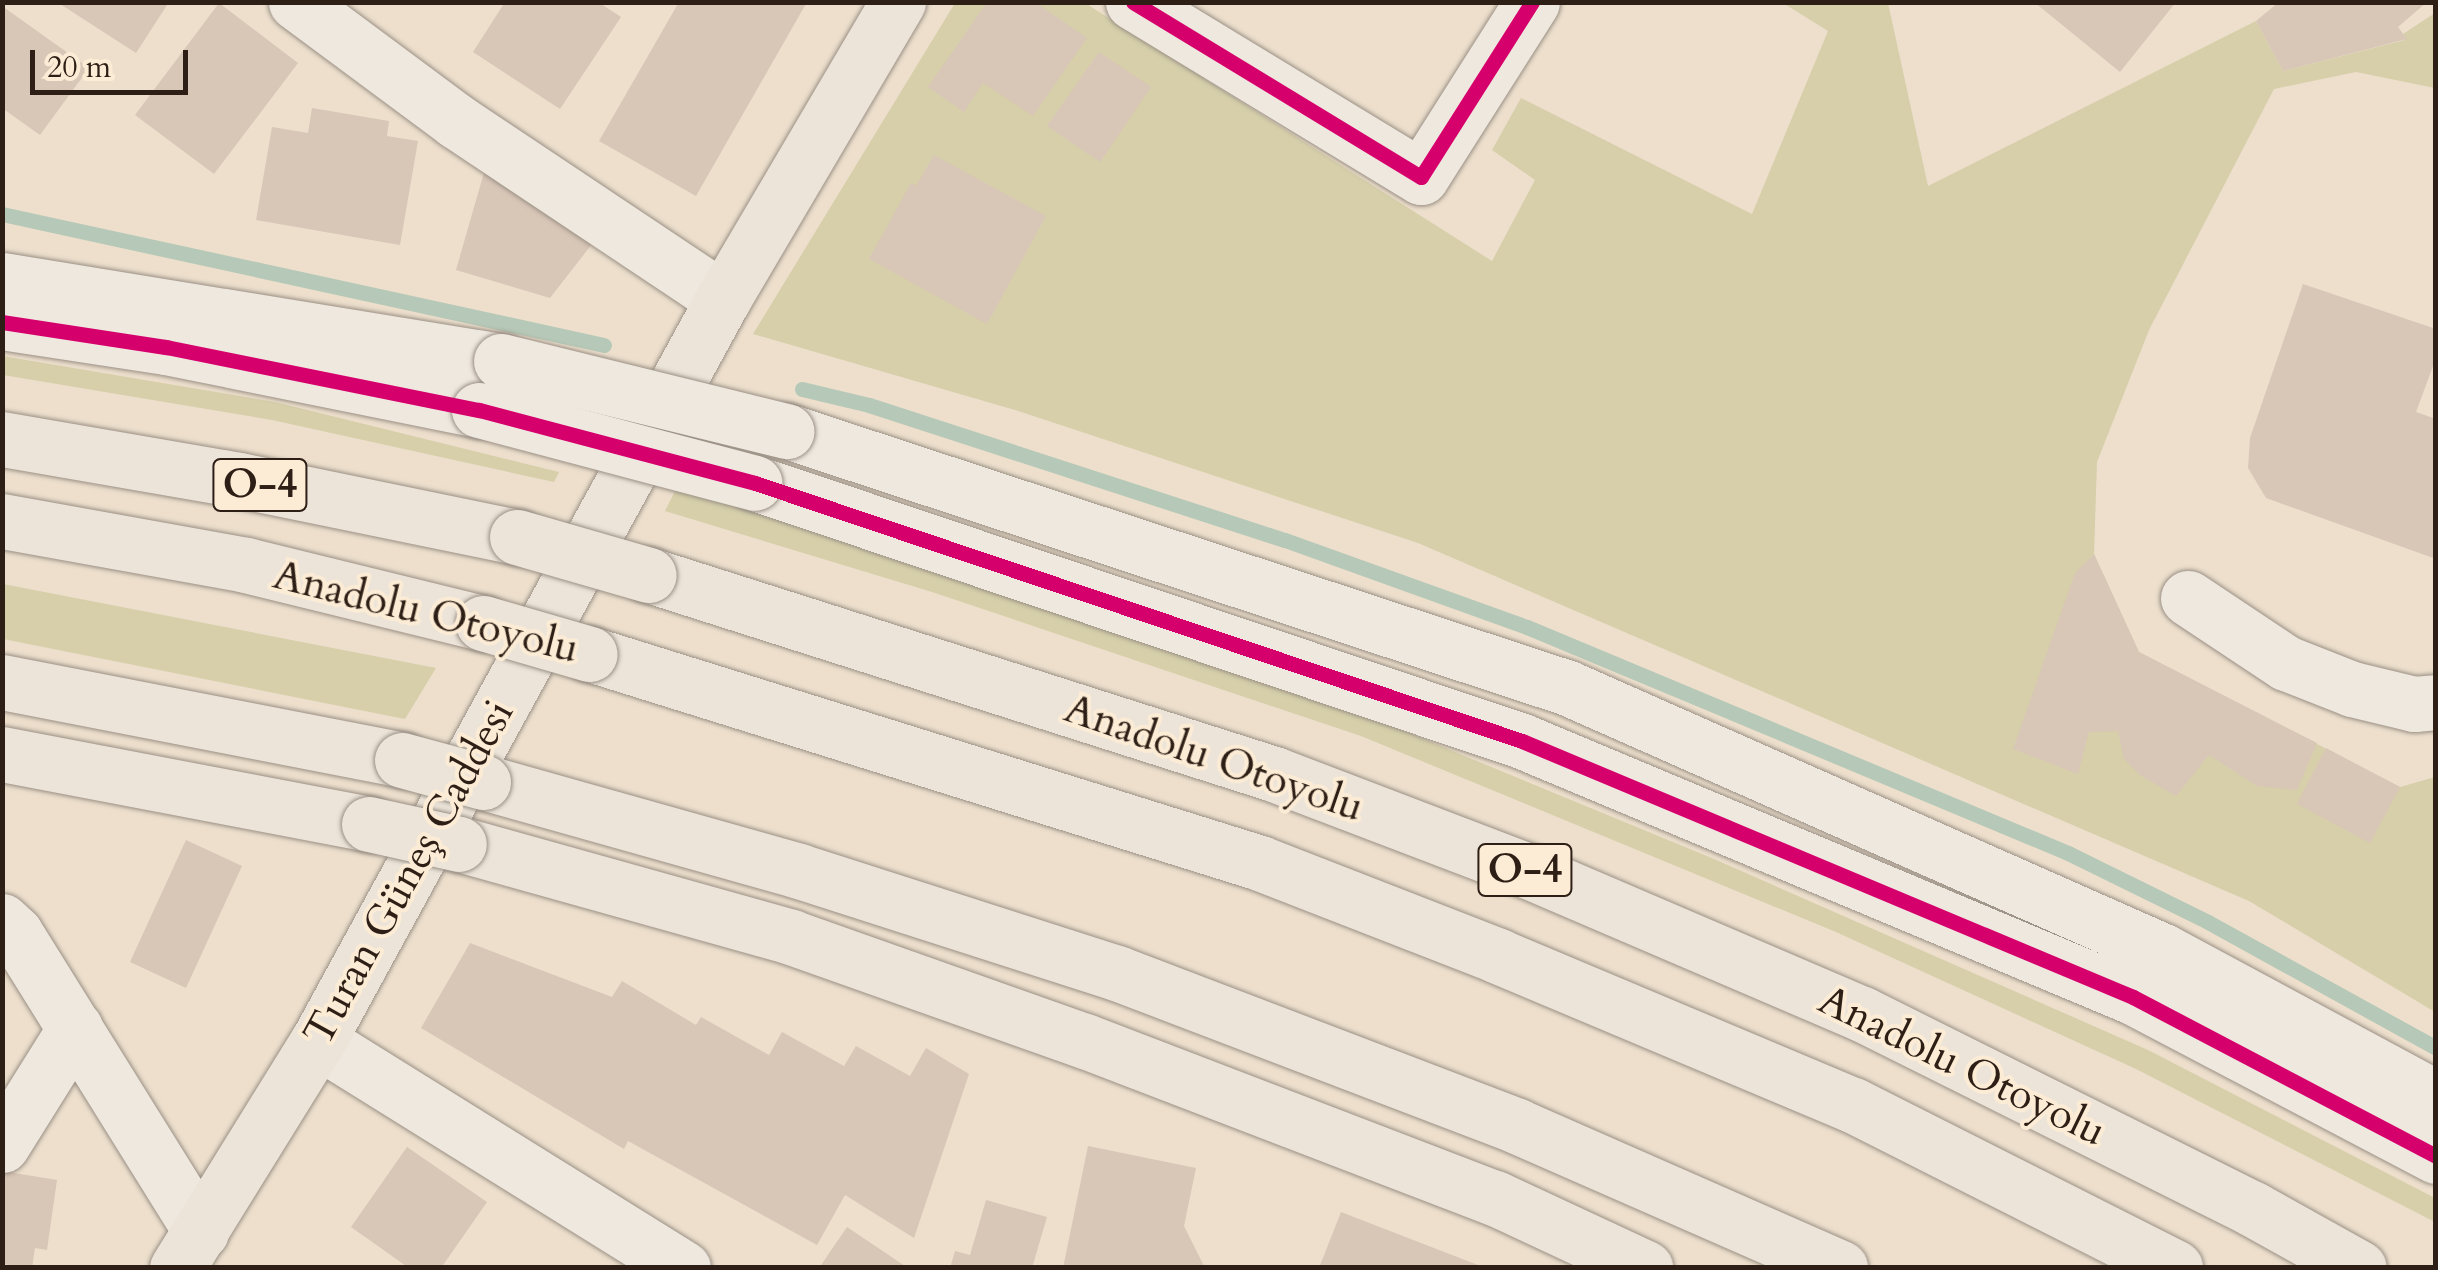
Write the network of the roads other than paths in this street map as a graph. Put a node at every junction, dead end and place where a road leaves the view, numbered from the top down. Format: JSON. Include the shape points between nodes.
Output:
{"nodes":[{"id":1,"x":296,"y":2,"type":"edge"},
{"id":2,"x":898,"y":2,"type":"edge"},
{"id":3,"x":1134,"y":2,"type":"edge"},
{"id":4,"x":1532,"y":2,"type":"edge"},
{"id":5,"x":2,"y":280,"type":"edge"},
{"id":6,"x":723,"y":299,"type":"junction"},
{"id":7,"x":2,"y":322,"type":"edge"},
{"id":8,"x":2,"y":439,"type":"edge"},
{"id":9,"x":2,"y":521,"type":"edge"},
{"id":10,"x":2188,"y":598,"type":"dead end"},
{"id":11,"x":2,"y":682,"type":"edge"},
{"id":12,"x":2436,"y":702,"type":"edge"},
{"id":13,"x":2,"y":754,"type":"edge"},
{"id":14,"x":2,"y":921,"type":"edge"},
{"id":15,"x":75,"y":1028,"type":"junction"},
{"id":16,"x":318,"y":1040,"type":"junction"},
{"id":17,"x":2436,"y":1098,"type":"edge"},
{"id":18,"x":2,"y":1145,"type":"edge"},
{"id":19,"x":2436,"y":1156,"type":"edge"},
{"id":20,"x":189,"y":1250,"type":"edge"},
{"id":21,"x":683,"y":1268,"type":"edge"},
{"id":22,"x":1645,"y":1268,"type":"edge"},
{"id":23,"x":1840,"y":1268,"type":"edge"},
{"id":24,"x":2175,"y":1268,"type":"edge"},
{"id":25,"x":2359,"y":1268,"type":"edge"}],
"edges":[{"from":1,"to":6,"type":"street","via":[[456,121]]},
{"from":2,"to":6,"type":"main road","name":"Turan Güneş Caddesi"},
{"from":3,"to":4,"type":"street","via":[[1421,177]]},
{"from":5,"to":17,"type":"street","bridge":true,"via":[[501,360],[786,430],[1568,688],[2163,951]]},
{"from":6,"to":16,"type":"main road","name":"Turan Güneş Caddesi"},
{"from":7,"to":19,"type":"street","bridge":true,"via":[[479,410],[754,483],[1522,741],[2133,997]]},
{"from":8,"to":25,"type":"main road","name":"Anadolu Otoyolu","number":"O-4","bridge":true,"via":[[517,537],[1274,774],[1526,870],[1862,1014]]},
{"from":9,"to":24,"type":"main road","name":"Anadolu Otoyolu","number":"O-4","bridge":true,"via":[[246,565],[482,623],[1278,870],[1853,1104]]},
{"from":10,"to":12,"type":"street","via":[[2286,664],[2352,689],[2414,704]]},
{"from":11,"to":23,"type":"main road","bridge":true,"via":[[402,760],[799,871],[1116,973],[1517,1126]]},
{"from":13,"to":22,"type":"main road","bridge":true,"via":[[459,844],[791,937],[1084,1040],[1495,1198]]},
{"from":14,"to":15,"type":"street"},
{"from":15,"to":18,"type":"street"},
{"from":15,"to":20,"type":"street"},
{"from":16,"to":20,"type":"main road","name":"Turan Güneş Caddesi"},
{"from":16,"to":21,"type":"street"}]}
